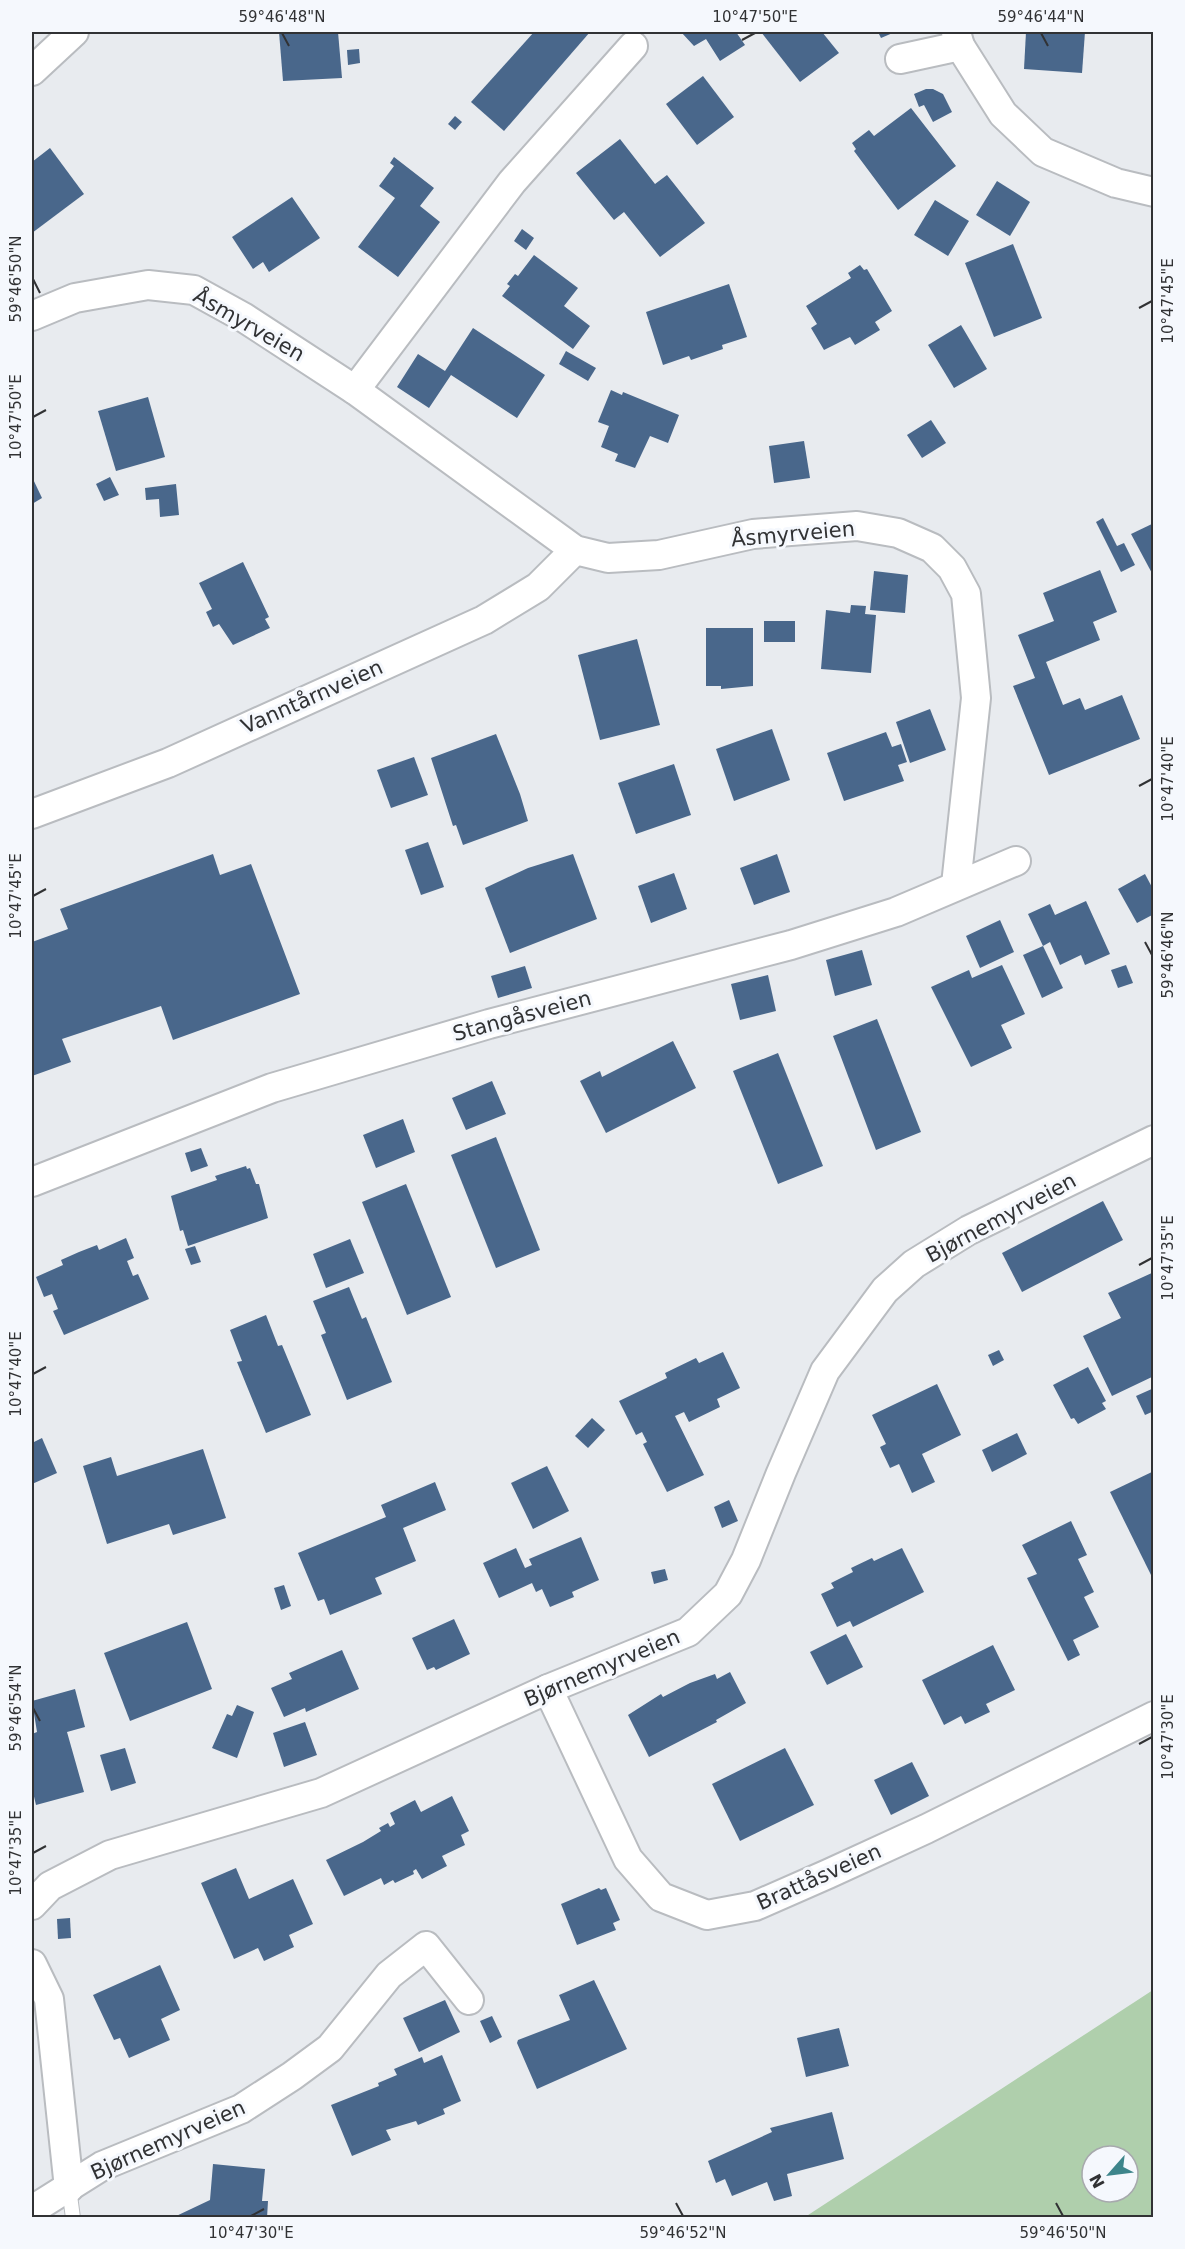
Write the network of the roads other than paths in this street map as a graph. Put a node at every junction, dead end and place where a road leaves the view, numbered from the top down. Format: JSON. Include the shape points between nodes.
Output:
{"nodes":[{"id":1,"x":74,"y":32,"type":"edge"},
{"id":2,"x":958,"y":39,"type":"edge"},
{"id":3,"x":633,"y":46,"type":"dead end"},
{"id":4,"x":900,"y":59,"type":"dead end"},
{"id":5,"x":32,"y":71,"type":"edge"},
{"id":6,"x":1154,"y":192,"type":"edge"},
{"id":7,"x":32,"y":316,"type":"edge"},
{"id":8,"x":355,"y":390,"type":"junction"},
{"id":9,"x":574,"y":550,"type":"junction"},
{"id":10,"x":32,"y":814,"type":"edge"},
{"id":11,"x":1016,"y":861,"type":"dead end"},
{"id":12,"x":956,"y":885,"type":"junction"},
{"id":13,"x":1154,"y":1140,"type":"edge"},
{"id":14,"x":32,"y":1182,"type":"edge"},
{"id":15,"x":548,"y":1689,"type":"junction"},
{"id":16,"x":1154,"y":1716,"type":"edge"},
{"id":17,"x":32,"y":1905,"type":"edge"},
{"id":18,"x":32,"y":1964,"type":"edge"},
{"id":19,"x":469,"y":2000,"type":"dead end"},
{"id":20,"x":69,"y":2188,"type":"junction"},
{"id":21,"x":32,"y":2210,"type":"edge"},
{"id":22,"x":74,"y":2217,"type":"edge"}],
"edges":[{"from":1,"to":5,"type":"street"},
{"from":2,"to":4,"type":"street"},
{"from":2,"to":6,"type":"street","via":[[1003,114],[1043,152],[1116,183]]},
{"from":3,"to":8,"type":"street","via":[[512,183]]},
{"from":7,"to":8,"type":"street","name":"Åsmyrveien","via":[[75,298],[148,285],[194,290]]},
{"from":8,"to":9,"type":"street","name":"Åsmyrveien"},
{"from":9,"to":10,"type":"street","name":"Vanntårnveien","via":[[538,587],[484,620],[168,763]]},
{"from":9,"to":12,"type":"street","name":"Åsmyrveien","via":[[608,558],[659,555],[753,534],[856,526],[898,533],[932,548],[952,568],[966,594],[975,687]]},
{"from":11,"to":12,"type":"street","name":"Stangåsveien"},
{"from":12,"to":14,"type":"street","name":"Stangåsveien","via":[[896,912],[791,945],[489,1024],[272,1088]]},
{"from":13,"to":15,"type":"street","name":"Bjørnemyrveien","via":[[969,1230],[914,1264],[885,1290],[825,1371],[728,1594],[688,1632]]},
{"from":15,"to":16,"type":"street","name":"Brattåsveien","via":[[628,1859],[661,1897],[707,1915],[755,1906],[787,1892],[927,1829]]},
{"from":15,"to":17,"type":"street","name":"Bjørnemyrveien","via":[[321,1793],[110,1855],[50,1886]]},
{"from":18,"to":20,"type":"street","name":"Bjørnemyrveien","via":[[49,1999]]},
{"from":19,"to":20,"type":"street","name":"Bjørnemyrveien","via":[[426,1946],[389,1975],[330,2048],[292,2076],[241,2109],[102,2166]]},
{"from":20,"to":21,"type":"street","name":"Bjørnemyrveien"},
{"from":20,"to":22,"type":"lane"}]}
